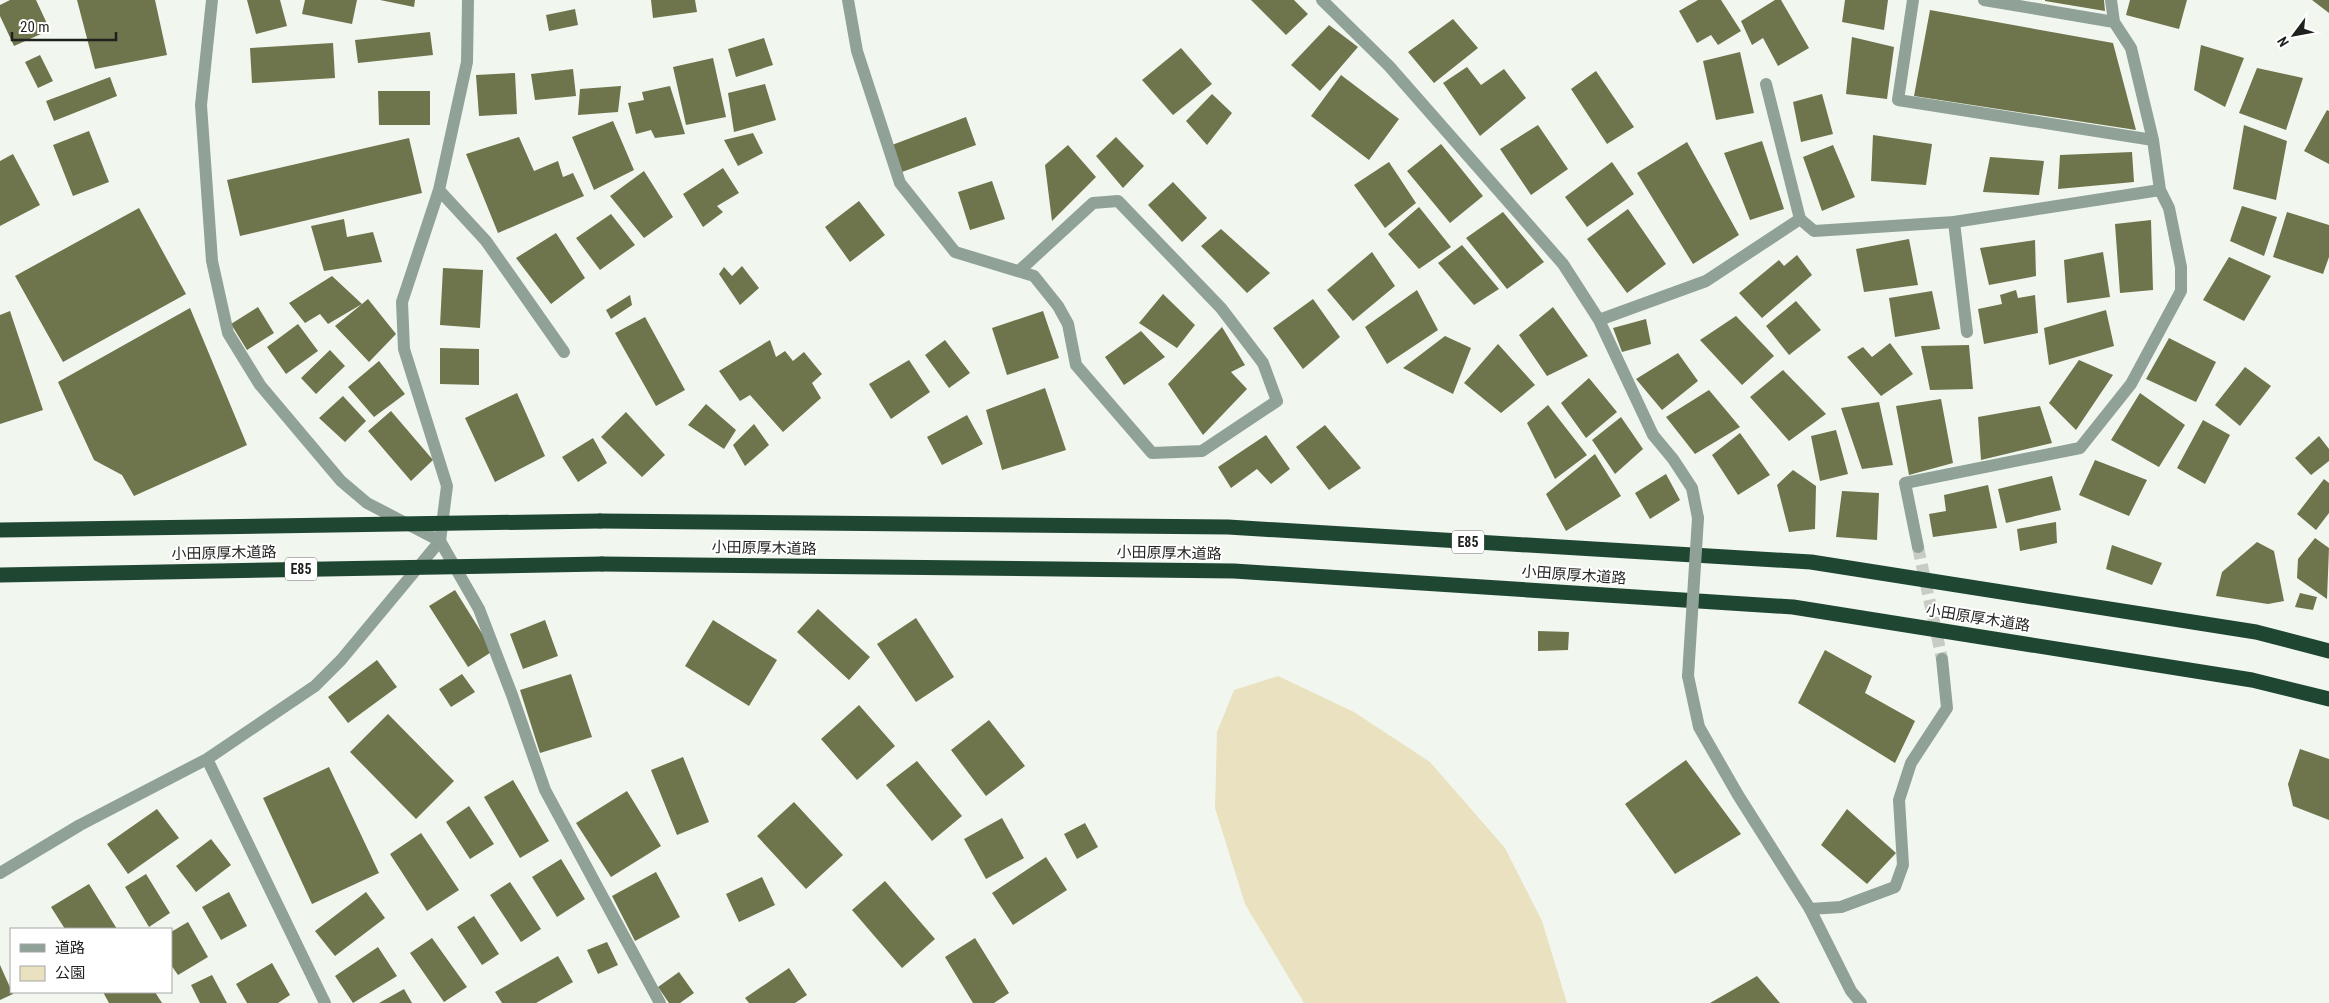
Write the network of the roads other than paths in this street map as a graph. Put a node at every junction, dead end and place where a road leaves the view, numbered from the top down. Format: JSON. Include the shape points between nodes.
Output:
{"nodes":[{"id":1,"x":212,"y":0,"type":"edge"},
{"id":2,"x":468,"y":0,"type":"edge"},
{"id":3,"x":848,"y":0,"type":"edge"},
{"id":4,"x":1322,"y":0,"type":"edge"},
{"id":5,"x":1913,"y":0,"type":"edge"},
{"id":6,"x":1984,"y":0,"type":"edge"},
{"id":7,"x":2111,"y":0,"type":"edge"},
{"id":8,"x":2114,"y":22,"type":"junction"},
{"id":9,"x":1766,"y":84,"type":"dead end"},
{"id":10,"x":2153,"y":140,"type":"junction"},
{"id":11,"x":439,"y":190,"type":"junction"},
{"id":12,"x":2160,"y":190,"type":"junction"},
{"id":13,"x":1800,"y":219,"type":"junction"},
{"id":14,"x":1954,"y":222,"type":"junction"},
{"id":15,"x":1019,"y":271,"type":"junction"},
{"id":16,"x":1599,"y":320,"type":"junction"},
{"id":17,"x":1967,"y":332,"type":"dead end"},
{"id":18,"x":564,"y":352,"type":"dead end"},
{"id":19,"x":0,"y":530,"type":"edge"},
{"id":20,"x":440,"y":541,"type":"junction"},
{"id":21,"x":1918,"y":547,"type":"tunnel mouth"},
{"id":22,"x":0,"y":575,"type":"edge"},
{"id":23,"x":2329,"y":651,"type":"edge"},
{"id":24,"x":1942,"y":659,"type":"tunnel mouth"},
{"id":25,"x":2329,"y":699,"type":"edge"},
{"id":26,"x":207,"y":759,"type":"junction"},
{"id":27,"x":0,"y":873,"type":"edge"},
{"id":28,"x":1810,"y":909,"type":"junction"},
{"id":29,"x":325,"y":1003,"type":"edge"},
{"id":30,"x":660,"y":1003,"type":"edge"},
{"id":31,"x":1861,"y":1003,"type":"edge"}],
"edges":[{"from":1,"to":20,"type":"street","via":[[201,106],[212,261],[228,333],[260,385],[341,481],[367,503]]},
{"from":2,"to":11,"type":"street","via":[[467,62]]},
{"from":3,"to":15,"type":"street","via":[[858,51],[900,183],[954,252]]},
{"from":4,"to":16,"type":"street","via":[[1389,66],[1563,264]]},
{"from":5,"to":10,"type":"street","via":[[1898,100]]},
{"from":6,"to":8,"type":"street"},
{"from":7,"to":8,"type":"street"},
{"from":8,"to":10,"type":"street","via":[[2131,48]]},
{"from":9,"to":13,"type":"street"},
{"from":10,"to":12,"type":"street"},
{"from":11,"to":18,"type":"street","via":[[486,241]]},
{"from":11,"to":20,"type":"street","via":[[402,302],[404,349],[447,486]]},
{"from":12,"to":14,"type":"street"},
{"from":12,"to":21,"type":"street","via":[[2169,208],[2181,267],[2181,291],[2131,384],[2080,448],[1905,483]]},
{"from":13,"to":14,"type":"street","via":[[1814,231]]},
{"from":13,"to":16,"type":"street","via":[[1706,281]]},
{"from":14,"to":17,"type":"street"},
{"from":15,"to":15,"type":"street","via":[[1034,276],[1058,306],[1068,324],[1076,365],[1152,453],[1202,450],[1277,401],[1263,363],[1221,308],[1118,202],[1094,203]]},
{"from":16,"to":28,"type":"street","bridge":true,"via":[[1653,435],[1692,488],[1698,518],[1688,676],[1699,726]]},
{"from":19,"to":23,"type":"highway","name":"小田原厚木道路","number":"E85","bridge":true,"via":[[600,521],[1228,527],[1810,562],[2256,632]]},
{"from":20,"to":26,"type":"street","via":[[341,660],[315,686]]},
{"from":20,"to":30,"type":"street","via":[[478,609],[545,790]]},
{"from":22,"to":25,"type":"highway","name":"小田原厚木道路","number":"E85","bridge":true,"via":[[602,564],[1234,571],[1793,606],[2252,680]]},
{"from":24,"to":28,"type":"street","via":[[1947,708],[1911,763],[1899,800],[1903,865],[1895,887],[1841,907]]},
{"from":26,"to":27,"type":"street","via":[[80,825]]},
{"from":26,"to":29,"type":"street"},
{"from":28,"to":31,"type":"street","via":[[1851,991]]}]}
